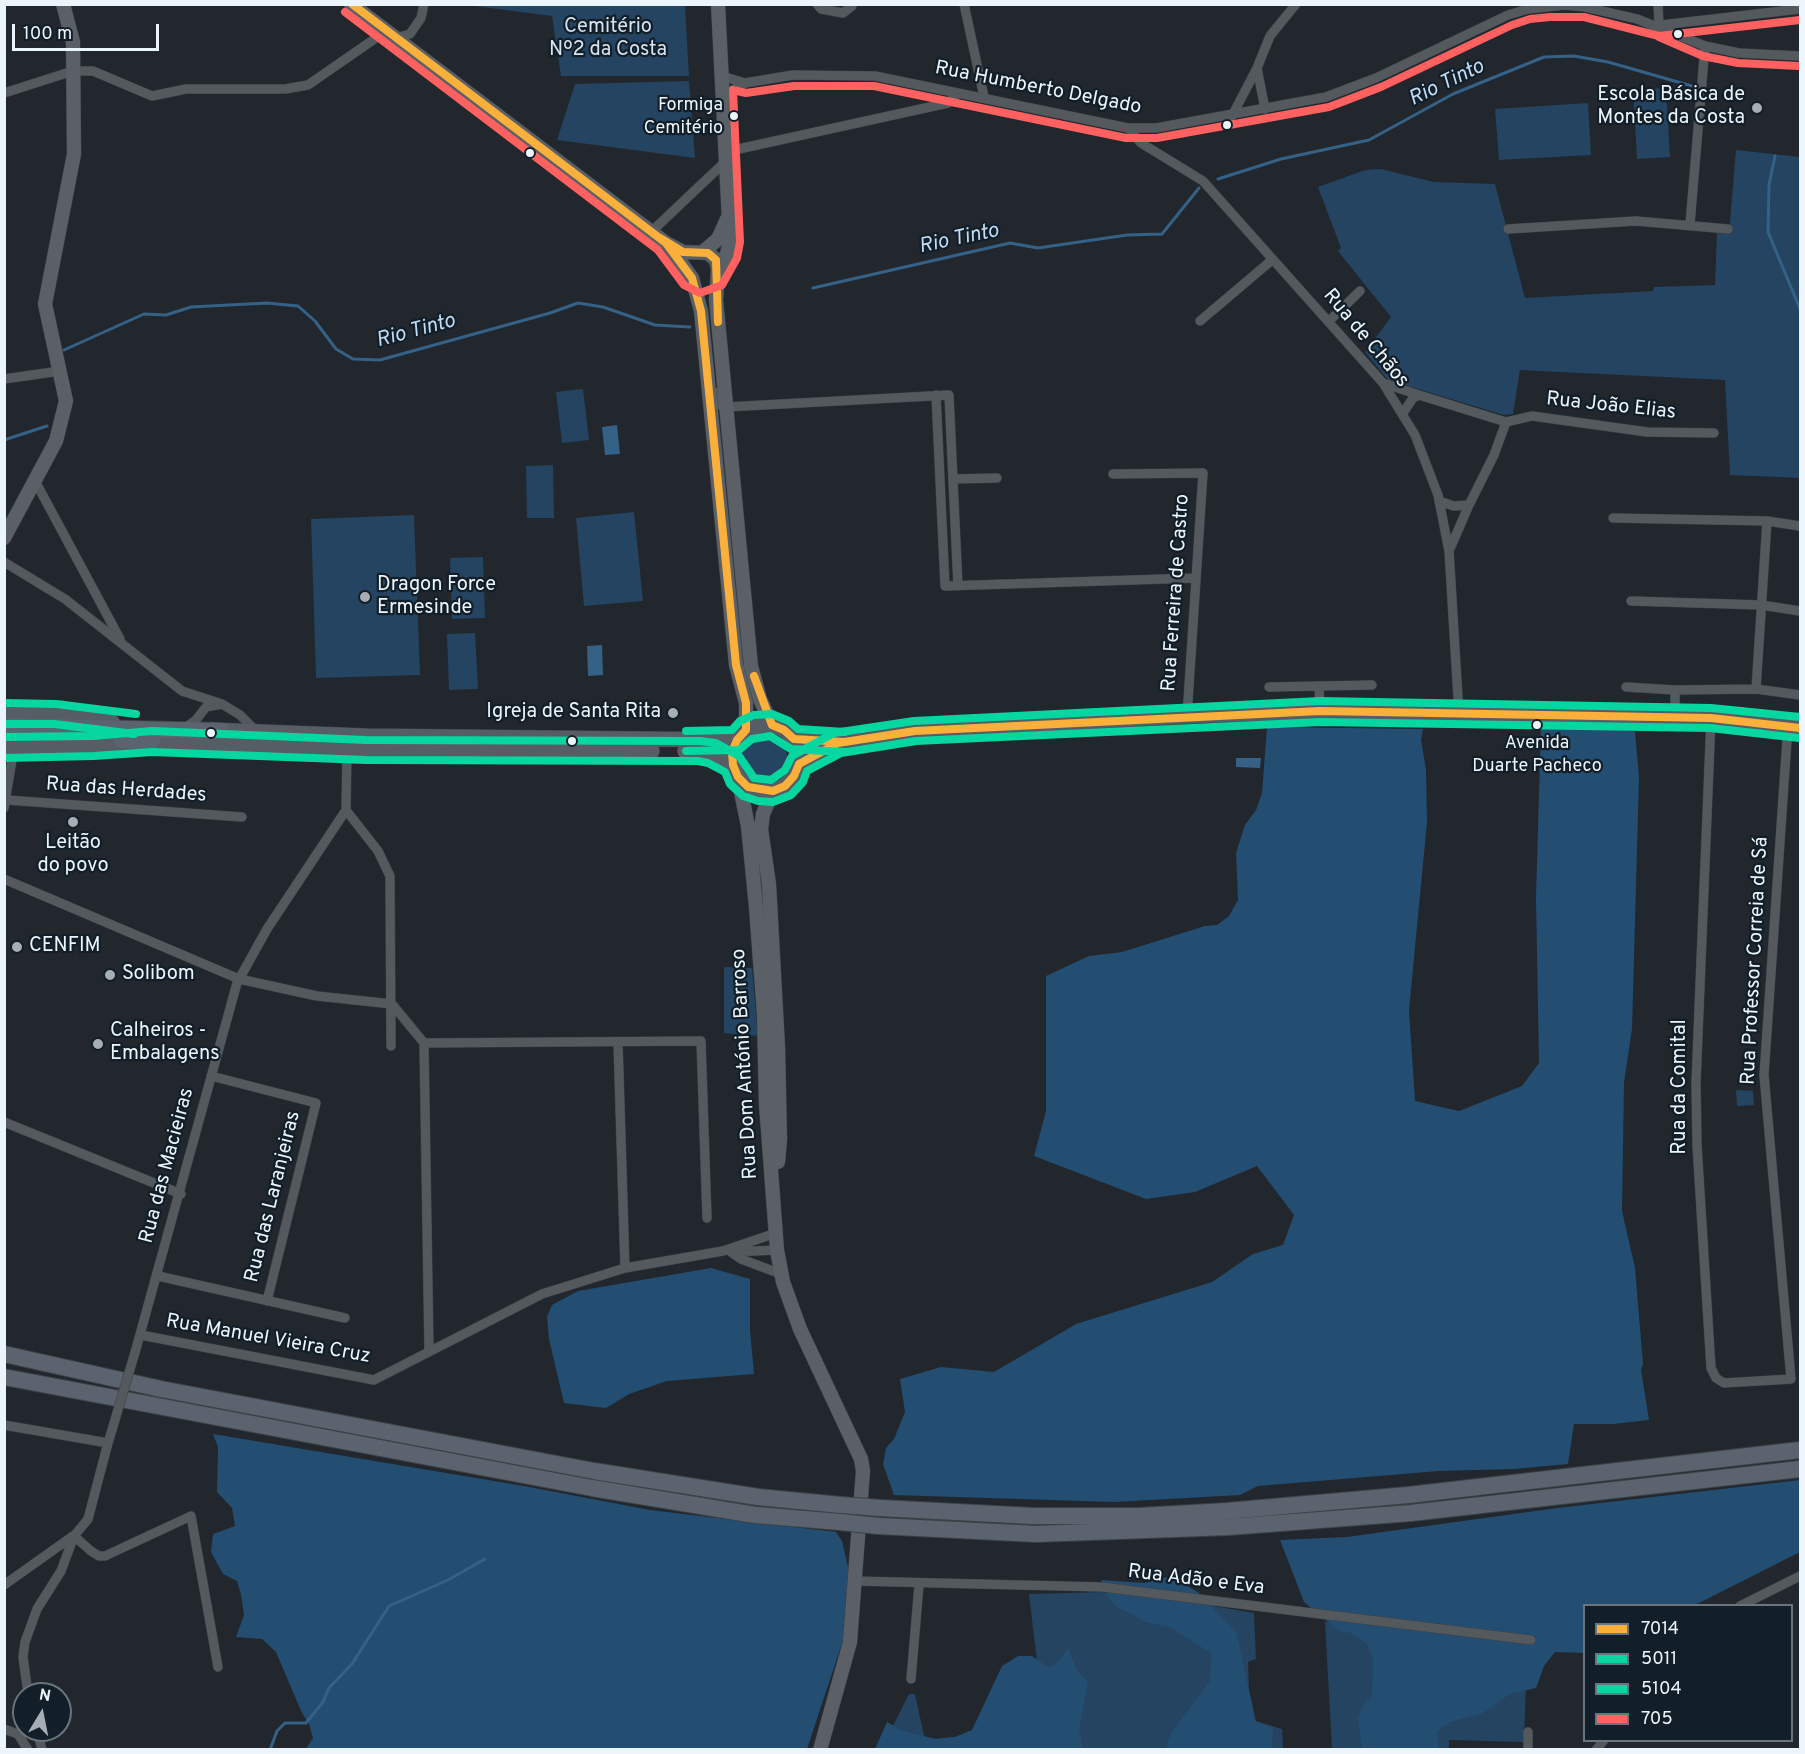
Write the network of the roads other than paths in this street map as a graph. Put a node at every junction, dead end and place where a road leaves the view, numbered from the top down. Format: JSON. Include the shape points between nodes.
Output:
{"nodes":[{"id":1,"x":63,"y":4,"type":"edge"},
{"id":2,"x":351,"y":4,"type":"edge"},
{"id":3,"x":424,"y":4,"type":"edge"},
{"id":4,"x":718,"y":4,"type":"edge"},
{"id":5,"x":818,"y":4,"type":"edge"},
{"id":6,"x":850,"y":4,"type":"edge"},
{"id":7,"x":964,"y":4,"type":"edge"},
{"id":8,"x":1658,"y":4,"type":"edge"},
{"id":9,"x":1292,"y":6,"type":"edge"},
{"id":10,"x":1800,"y":9,"type":"edge"},
{"id":11,"x":1659,"y":26,"type":"junction"},
{"id":12,"x":391,"y":35,"type":"junction"},
{"id":13,"x":1705,"y":46,"type":"junction"},
{"id":14,"x":1800,"y":56,"type":"edge"},
{"id":15,"x":1257,"y":68,"type":"junction"},
{"id":16,"x":73,"y":71,"type":"junction"},
{"id":17,"x":722,"y":76,"type":"junction"},
{"id":18,"x":745,"y":83,"type":"junction"},
{"id":19,"x":4,"y":93,"type":"edge"},
{"id":20,"x":958,"y":93,"type":"junction"},
{"id":21,"x":724,"y":95,"type":"junction"},
{"id":22,"x":984,"y":97,"type":"junction"},
{"id":23,"x":1265,"y":109,"type":"junction"},
{"id":24,"x":1232,"y":116,"type":"junction"},
{"id":25,"x":1128,"y":128,"type":"junction"},
{"id":26,"x":726,"y":157,"type":"junction"},
{"id":27,"x":728,"y":211,"type":"junction"},
{"id":28,"x":1690,"y":224,"type":"junction"},
{"id":29,"x":1508,"y":229,"type":"dead end"},
{"id":30,"x":1728,"y":229,"type":"dead end"},
{"id":31,"x":651,"y":232,"type":"junction"},
{"id":32,"x":666,"y":243,"type":"junction"},
{"id":33,"x":700,"y":253,"type":"junction"},
{"id":34,"x":1272,"y":260,"type":"junction"},
{"id":35,"x":718,"y":272,"type":"junction"},
{"id":36,"x":690,"y":276,"type":"junction"},
{"id":37,"x":1360,"y":291,"type":"dead end"},
{"id":38,"x":1200,"y":321,"type":"dead end"},
{"id":39,"x":1329,"y":321,"type":"junction"},
{"id":40,"x":60,"y":371,"type":"junction"},
{"id":41,"x":707,"y":375,"type":"junction"},
{"id":42,"x":4,"y":379,"type":"edge"},
{"id":43,"x":1383,"y":383,"type":"junction"},
{"id":44,"x":936,"y":395,"type":"junction"},
{"id":45,"x":1419,"y":395,"type":"junction"},
{"id":46,"x":726,"y":407,"type":"junction"},
{"id":47,"x":1403,"y":413,"type":"junction"},
{"id":48,"x":1506,"y":422,"type":"junction"},
{"id":49,"x":1714,"y":433,"type":"dead end"},
{"id":50,"x":714,"y":441,"type":"junction"},
{"id":51,"x":1113,"y":474,"type":"dead end"},
{"id":52,"x":997,"y":478,"type":"dead end"},
{"id":53,"x":34,"y":479,"type":"junction"},
{"id":54,"x":953,"y":479,"type":"junction"},
{"id":55,"x":1439,"y":501,"type":"junction"},
{"id":56,"x":1469,"y":505,"type":"junction"},
{"id":57,"x":1613,"y":518,"type":"dead end"},
{"id":58,"x":1767,"y":522,"type":"junction"},
{"id":59,"x":1800,"y":526,"type":"edge"},
{"id":60,"x":4,"y":538,"type":"edge"},
{"id":61,"x":1449,"y":551,"type":"junction"},
{"id":62,"x":4,"y":562,"type":"edge"},
{"id":63,"x":1196,"y":578,"type":"junction"},
{"id":64,"x":957,"y":586,"type":"junction"},
{"id":65,"x":1631,"y":601,"type":"dead end"},
{"id":66,"x":1761,"y":605,"type":"junction"},
{"id":67,"x":1800,"y":611,"type":"edge"},
{"id":68,"x":123,"y":644,"type":"junction"},
{"id":69,"x":1372,"y":685,"type":"dead end"},
{"id":70,"x":1319,"y":686,"type":"junction"},
{"id":71,"x":1269,"y":687,"type":"dead end"},
{"id":72,"x":1626,"y":687,"type":"dead end"},
{"id":73,"x":1756,"y":689,"type":"junction"},
{"id":74,"x":1675,"y":690,"type":"junction"},
{"id":75,"x":182,"y":691,"type":"junction"},
{"id":76,"x":1800,"y":694,"type":"edge"},
{"id":77,"x":222,"y":704,"type":"junction"},
{"id":78,"x":1320,"y":711,"type":"junction"},
{"id":79,"x":199,"y":712,"type":"junction"},
{"id":80,"x":4,"y":713,"type":"edge"},
{"id":81,"x":1459,"y":714,"type":"junction"},
{"id":82,"x":1187,"y":716,"type":"junction"},
{"id":83,"x":1675,"y":717,"type":"junction"},
{"id":84,"x":1711,"y":718,"type":"junction"},
{"id":85,"x":772,"y":725,"type":"junction"},
{"id":86,"x":4,"y":726,"type":"edge"},
{"id":87,"x":1794,"y":727,"type":"edge"},
{"id":88,"x":185,"y":728,"type":"junction"},
{"id":89,"x":222,"y":731,"type":"junction"},
{"id":90,"x":49,"y":732,"type":"junction"},
{"id":91,"x":259,"y":733,"type":"junction"},
{"id":92,"x":742,"y":735,"type":"junction"},
{"id":93,"x":794,"y":739,"type":"junction"},
{"id":94,"x":152,"y":741,"type":"junction"},
{"id":95,"x":838,"y":743,"type":"junction"},
{"id":96,"x":8,"y":744,"type":"edge"},
{"id":97,"x":347,"y":749,"type":"junction"},
{"id":98,"x":799,"y":764,"type":"junction"},
{"id":99,"x":735,"y":771,"type":"junction"},
{"id":100,"x":773,"y":791,"type":"junction"},
{"id":101,"x":6,"y":804,"type":"edge"},
{"id":102,"x":346,"y":810,"type":"junction"},
{"id":103,"x":242,"y":817,"type":"dead end"},
{"id":104,"x":4,"y":879,"type":"edge"},
{"id":105,"x":239,"y":979,"type":"junction"},
{"id":106,"x":392,"y":1004,"type":"junction"},
{"id":107,"x":424,"y":1043,"type":"junction"},
{"id":108,"x":618,"y":1043,"type":"junction"},
{"id":109,"x":391,"y":1046,"type":"dead end"},
{"id":110,"x":211,"y":1076,"type":"junction"},
{"id":111,"x":4,"y":1122,"type":"edge"},
{"id":112,"x":180,"y":1194,"type":"junction"},
{"id":113,"x":774,"y":1194,"type":"junction"},
{"id":114,"x":707,"y":1218,"type":"dead end"},
{"id":115,"x":776,"y":1233,"type":"junction"},
{"id":116,"x":777,"y":1250,"type":"junction"},
{"id":117,"x":727,"y":1251,"type":"junction"},
{"id":118,"x":626,"y":1268,"type":"junction"},
{"id":119,"x":781,"y":1274,"type":"junction"},
{"id":120,"x":158,"y":1276,"type":"junction"},
{"id":121,"x":267,"y":1301,"type":"junction"},
{"id":122,"x":345,"y":1318,"type":"dead end"},
{"id":123,"x":141,"y":1335,"type":"junction"},
{"id":124,"x":429,"y":1352,"type":"junction"},
{"id":125,"x":4,"y":1354,"type":"edge"},
{"id":126,"x":4,"y":1377,"type":"edge"},
{"id":127,"x":1791,"y":1379,"type":"joint"},
{"id":128,"x":4,"y":1425,"type":"edge"},
{"id":129,"x":108,"y":1443,"type":"junction"},
{"id":130,"x":1800,"y":1450,"type":"edge"},
{"id":131,"x":1800,"y":1469,"type":"edge"},
{"id":132,"x":74,"y":1536,"type":"junction"},
{"id":133,"x":1800,"y":1576,"type":"edge"},
{"id":134,"x":855,"y":1581,"type":"junction"},
{"id":135,"x":4,"y":1585,"type":"edge"},
{"id":136,"x":919,"y":1585,"type":"junction"},
{"id":137,"x":1742,"y":1604,"type":"edge"},
{"id":138,"x":1531,"y":1640,"type":"dead end"},
{"id":139,"x":218,"y":1666,"type":"dead end"},
{"id":140,"x":911,"y":1679,"type":"dead end"},
{"id":141,"x":26,"y":1682,"type":"edge"},
{"id":142,"x":4,"y":1729,"type":"edge"},
{"id":143,"x":1528,"y":1732,"type":"dead end"},
{"id":144,"x":28,"y":1749,"type":"edge"},
{"id":145,"x":820,"y":1749,"type":"edge"},
{"id":146,"x":1528,"y":1749,"type":"edge"}],
"edges":[{"from":1,"to":16,"type":"main road","via":[[73,42]]},
{"from":2,"to":12,"type":"main road"},
{"from":3,"to":12,"type":"street","via":[[421,18],[410,34]]},
{"from":4,"to":17,"type":"main road"},
{"from":5,"to":6,"type":"street","via":[[821,9],[843,13]]},
{"from":7,"to":22,"type":"street"},
{"from":8,"to":11,"type":"street"},
{"from":9,"to":15,"type":"street","via":[[1270,36]]},
{"from":10,"to":11,"type":"street"},
{"from":11,"to":13,"type":"street","name":"Rua Humberto Delgado"},
{"from":11,"to":23,"type":"street","name":"Rua Humberto Delgado","via":[[1585,7],[1528,9],[1376,78],[1326,97]]},
{"from":12,"to":16,"type":"street","via":[[308,85],[285,89],[186,90],[152,96],[93,71]]},
{"from":12,"to":31,"type":"main road"},
{"from":13,"to":14,"type":"street","name":"Rua Humberto Delgado","via":[[1739,53]]},
{"from":13,"to":28,"type":"street"},
{"from":15,"to":23,"type":"street"},
{"from":15,"to":24,"type":"street"},
{"from":16,"to":19,"type":"street"},
{"from":16,"to":40,"type":"main road","via":[[74,154],[45,304]]},
{"from":17,"to":18,"type":"street","name":"Rua Humberto Delgado"},
{"from":17,"to":21,"type":"main road"},
{"from":18,"to":20,"type":"street","name":"Rua Humberto Delgado","via":[[793,75],[875,76]]},
{"from":18,"to":21,"type":"street","name":"Rua Humberto Delgado"},
{"from":20,"to":22,"type":"street","name":"Rua Humberto Delgado"},
{"from":20,"to":26,"type":"street","via":[[948,103]]},
{"from":21,"to":26,"type":"main road"},
{"from":22,"to":25,"type":"street","name":"Rua Humberto Delgado"},
{"from":23,"to":24,"type":"street","name":"Rua Humberto Delgado"},
{"from":24,"to":25,"type":"street","name":"Rua Humberto Delgado","via":[[1156,128]]},
{"from":25,"to":34,"type":"street","name":"Rua de Chãos","via":[[1141,143],[1203,181]]},
{"from":26,"to":27,"type":"main road"},
{"from":26,"to":31,"type":"street"},
{"from":27,"to":33,"type":"main road","via":[[718,239]]},
{"from":27,"to":35,"type":"main road","via":[[728,254]]},
{"from":28,"to":29,"type":"street","via":[[1636,221]]},
{"from":28,"to":30,"type":"street"},
{"from":31,"to":32,"type":"main road"},
{"from":32,"to":33,"type":"main road","via":[[683,252]]},
{"from":32,"to":36,"type":"main road"},
{"from":33,"to":35,"type":"main road","via":[[713,256]]},
{"from":33,"to":36,"type":"main road","via":[[690,259]]},
{"from":34,"to":38,"type":"street"},
{"from":34,"to":39,"type":"street","name":"Rua de Chãos"},
{"from":35,"to":36,"type":"main road","via":[[706,283]]},
{"from":35,"to":46,"type":"main road","via":[[715,291]]},
{"from":36,"to":41,"type":"main road","via":[[701,311]]},
{"from":37,"to":39,"type":"street"},
{"from":39,"to":43,"type":"street","name":"Rua de Chãos"},
{"from":40,"to":42,"type":"street"},
{"from":40,"to":53,"type":"main road","via":[[66,400],[56,441]]},
{"from":41,"to":46,"type":"street","via":[[717,404]]},
{"from":41,"to":50,"type":"main road"},
{"from":43,"to":45,"type":"street"},
{"from":43,"to":47,"type":"street","name":"Rua de Chãos"},
{"from":44,"to":46,"type":"street"},
{"from":44,"to":54,"type":"street","via":[[949,395]]},
{"from":44,"to":64,"type":"street","via":[[945,586]]},
{"from":45,"to":47,"type":"street"},
{"from":45,"to":48,"type":"street"},
{"from":46,"to":50,"type":"street","via":[[718,411]]},
{"from":46,"to":85,"type":"main road","via":[[751,666]]},
{"from":47,"to":55,"type":"street","name":"Rua de Chãos","via":[[1430,469]]},
{"from":48,"to":49,"type":"street","name":"Rua João Elias","via":[[1532,416],[1647,432]]},
{"from":48,"to":56,"type":"street"},
{"from":50,"to":92,"type":"main road","via":[[736,665],[746,703]]},
{"from":51,"to":63,"type":"street","name":"Rua Ferreira de Castro","via":[[1203,473]]},
{"from":52,"to":54,"type":"street"},
{"from":53,"to":60,"type":"main road"},
{"from":53,"to":68,"type":"street"},
{"from":54,"to":64,"type":"street"},
{"from":55,"to":56,"type":"street"},
{"from":55,"to":61,"type":"street","name":"Rua de Chãos"},
{"from":56,"to":61,"type":"street"},
{"from":57,"to":58,"type":"street"},
{"from":58,"to":59,"type":"street"},
{"from":58,"to":66,"type":"street"},
{"from":61,"to":81,"type":"street","name":"Rua de Chãos"},
{"from":62,"to":68,"type":"street","via":[[66,600]]},
{"from":63,"to":64,"type":"street"},
{"from":63,"to":82,"type":"street","name":"Rua Ferreira de Castro"},
{"from":65,"to":66,"type":"street"},
{"from":66,"to":67,"type":"street"},
{"from":66,"to":73,"type":"street"},
{"from":68,"to":75,"type":"street"},
{"from":69,"to":70,"type":"street"},
{"from":70,"to":71,"type":"street"},
{"from":70,"to":78,"type":"street"},
{"from":72,"to":74,"type":"street"},
{"from":73,"to":74,"type":"street"},
{"from":73,"to":76,"type":"street"},
{"from":74,"to":83,"type":"street"},
{"from":75,"to":77,"type":"street"},
{"from":75,"to":79,"type":"street"},
{"from":77,"to":79,"type":"street"},
{"from":77,"to":91,"type":"street"},
{"from":78,"to":81,"type":"main road"},
{"from":78,"to":82,"type":"main road"},
{"from":79,"to":88,"type":"street","via":[[196,720]]},
{"from":80,"to":88,"type":"main road","via":[[55,714]]},
{"from":81,"to":83,"type":"main road"},
{"from":82,"to":95,"type":"main road","via":[[915,731]]},
{"from":83,"to":84,"type":"main road"},
{"from":84,"to":87,"type":"main road"},
{"from":84,"to":127,"type":"street","name":"Rua da Comital","via":[[1696,1111],[1711,1368],[1724,1383]]},
{"from":85,"to":92,"type":"main road","via":[[758,725]]},
{"from":85,"to":93,"type":"main road"},
{"from":86,"to":90,"type":"highway"},
{"from":87,"to":127,"type":"street","name":"Rua Professor Correia de Sá","via":[[1764,1075]]},
{"from":88,"to":89,"type":"main road"},
{"from":89,"to":90,"type":"highway"},
{"from":89,"to":91,"type":"main road"},
{"from":90,"to":94,"type":"highway"},
{"from":90,"to":96,"type":"highway"},
{"from":91,"to":92,"type":"main road"},
{"from":92,"to":99,"type":"main road","via":[[732,752]]},
{"from":93,"to":95,"type":"main road"},
{"from":93,"to":98,"type":"main road"},
{"from":94,"to":96,"type":"main road","via":[[94,746]]},
{"from":94,"to":97,"type":"main road"},
{"from":95,"to":98,"type":"main road"},
{"from":96,"to":101,"type":"street"},
{"from":97,"to":99,"type":"main road","via":[[699,751],[712,753]]},
{"from":97,"to":102,"type":"street"},
{"from":98,"to":100,"type":"main road","via":[[790,781]]},
{"from":99,"to":100,"type":"main road","via":[[747,787]]},
{"from":99,"to":113,"type":"main road","name":"Rua Dom António Barroso","via":[[748,826],[756,907]]},
{"from":100,"to":113,"type":"main road","name":"Rua Dom António Barroso","via":[[761,829],[769,884],[778,1047],[780,1140]]},
{"from":101,"to":103,"type":"street","name":"Rua das Herdades"},
{"from":102,"to":105,"type":"street","name":"Rua das Macieiras","via":[[267,929]]},
{"from":102,"to":106,"type":"street","via":[[378,851],[390,876]]},
{"from":104,"to":105,"type":"street"},
{"from":105,"to":106,"type":"street","via":[[317,996]]},
{"from":105,"to":110,"type":"street","name":"Rua das Macieiras"},
{"from":106,"to":107,"type":"street"},
{"from":106,"to":109,"type":"street"},
{"from":107,"to":108,"type":"street"},
{"from":107,"to":124,"type":"street"},
{"from":108,"to":114,"type":"street","via":[[701,1041]]},
{"from":108,"to":118,"type":"street"},
{"from":110,"to":112,"type":"street","name":"Rua das Macieiras"},
{"from":110,"to":121,"type":"street","name":"Rua das Laranjeiras","via":[[316,1103]]},
{"from":111,"to":112,"type":"street"},
{"from":112,"to":120,"type":"street","name":"Rua das Macieiras"},
{"from":113,"to":115,"type":"main road"},
{"from":115,"to":116,"type":"main road"},
{"from":115,"to":117,"type":"street","name":"Rua Manuel Vieira Cruz"},
{"from":116,"to":117,"type":"street","name":"Rua Manuel Vieira Cruz"},
{"from":116,"to":119,"type":"main road"},
{"from":117,"to":118,"type":"street","name":"Rua Manuel Vieira Cruz"},
{"from":117,"to":119,"type":"street"},
{"from":118,"to":124,"type":"street","name":"Rua Manuel Vieira Cruz","via":[[543,1294]]},
{"from":119,"to":134,"type":"main road","via":[[800,1329],[861,1460],[864,1485]]},
{"from":120,"to":121,"type":"street"},
{"from":120,"to":123,"type":"street","name":"Rua das Macieiras"},
{"from":121,"to":122,"type":"street"},
{"from":123,"to":124,"type":"street","name":"Rua Manuel Vieira Cruz","via":[[374,1380]]},
{"from":123,"to":129,"type":"street","name":"Rua das Macieiras","bridge":true},
{"from":125,"to":130,"type":"highway","bridge":true,"via":[[161,1389],[594,1471],[758,1497],[882,1508],[1033,1516],[1227,1511],[1408,1495]]},
{"from":126,"to":131,"type":"highway","bridge":true,"via":[[755,1515],[1035,1534],[1229,1527],[1411,1513]]},
{"from":128,"to":129,"type":"street"},
{"from":129,"to":132,"type":"street","name":"Rua das Macieiras","via":[[88,1519]]},
{"from":132,"to":135,"type":"street"},
{"from":132,"to":139,"type":"street","via":[[91,1551],[105,1556],[191,1516]]},
{"from":132,"to":141,"type":"street","via":[[25,1642]]},
{"from":133,"to":137,"type":"street"},
{"from":134,"to":136,"type":"street","name":"Rua Adão e Eva"},
{"from":134,"to":145,"type":"main road","via":[[850,1642]]},
{"from":136,"to":138,"type":"street","name":"Rua Adão e Eva","via":[[1102,1587]]},
{"from":136,"to":140,"type":"street"},
{"from":142,"to":144,"type":"street","via":[[18,1734]]},
{"from":143,"to":146,"type":"street"}]}
